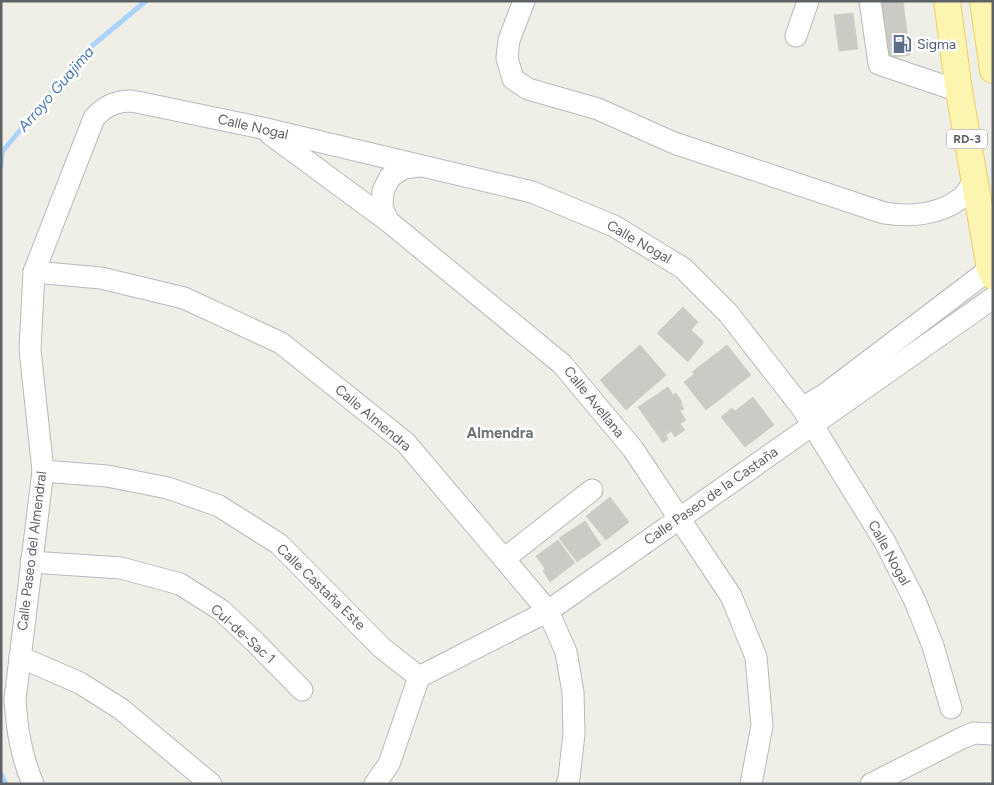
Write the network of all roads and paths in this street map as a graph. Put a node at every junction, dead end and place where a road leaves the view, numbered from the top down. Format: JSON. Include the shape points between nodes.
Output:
{"nodes":[{"id":1,"x":524,"y":1,"type":"edge"},
{"id":2,"x":808,"y":1,"type":"edge"},
{"id":3,"x":870,"y":1,"type":"edge"},
{"id":4,"x":947,"y":1,"type":"edge"},
{"id":5,"x":983,"y":1,"type":"edge"},
{"id":6,"x":796,"y":36,"type":"dead end"},
{"id":7,"x":993,"y":70,"type":"edge"},
{"id":8,"x":959,"y":91,"type":"junction"},
{"id":9,"x":94,"y":118,"type":"joint"},
{"id":10,"x":262,"y":128,"type":"junction"},
{"id":11,"x":420,"y":166,"type":"junction"},
{"id":12,"x":975,"y":180,"type":"junction"},
{"id":13,"x":388,"y":221,"type":"junction"},
{"id":14,"x":34,"y":272,"type":"junction"},
{"id":15,"x":991,"y":272,"type":"edge"},
{"id":16,"x":993,"y":298,"type":"edge"},
{"id":17,"x":808,"y":416,"type":"junction"},
{"id":18,"x":43,"y":471,"type":"junction"},
{"id":19,"x":592,"y":490,"type":"dead end"},
{"id":20,"x":678,"y":518,"type":"junction"},
{"id":21,"x":504,"y":559,"type":"junction"},
{"id":22,"x":31,"y":562,"type":"junction"},
{"id":23,"x":548,"y":611,"type":"junction"},
{"id":24,"x":20,"y":657,"type":"junction"},
{"id":25,"x":419,"y":677,"type":"junction"},
{"id":26,"x":302,"y":690,"type":"dead end"},
{"id":27,"x":951,"y":708,"type":"dead end"},
{"id":28,"x":993,"y":734,"type":"edge"},
{"id":29,"x":33,"y":784,"type":"edge"},
{"id":30,"x":211,"y":784,"type":"edge"},
{"id":31,"x":375,"y":784,"type":"edge"},
{"id":32,"x":567,"y":784,"type":"edge"},
{"id":33,"x":751,"y":784,"type":"edge"},
{"id":34,"x":871,"y":784,"type":"edge"}],
"edges":[{"from":1,"to":12,"type":"street","via":[[509,40],[507,58],[513,79],[528,89],[598,109],[674,143],[884,213],[900,216],[930,212],[961,198]]},
{"from":2,"to":6,"type":"street"},
{"from":3,"to":8,"type":"street","via":[[879,64]]},
{"from":4,"to":8,"type":"main road","number":"RD-3"},
{"from":5,"to":7,"type":"main road"},
{"from":8,"to":12,"type":"main road","number":"RD-3"},
{"from":9,"to":10,"type":"street","name":"Calle Nogal","via":[[112,104],[132,101]]},
{"from":9,"to":14,"type":"street","name":"Calle Paseo del Almendral"},
{"from":10,"to":11,"type":"street","name":"Calle Nogal"},
{"from":10,"to":13,"type":"street","name":"Calle Avellana"},
{"from":11,"to":13,"type":"street","via":[[404,168],[390,177],[383,191],[382,207]]},
{"from":11,"to":17,"type":"street","name":"Calle Nogal","via":[[532,192],[614,226],[683,268],[728,313]]},
{"from":12,"to":15,"type":"main road","number":"RD-3"},
{"from":13,"to":20,"type":"street","name":"Calle Avellana","via":[[562,364],[632,449]]},
{"from":14,"to":18,"type":"street","name":"Calle Paseo del Almendral","via":[[30,350]]},
{"from":14,"to":21,"type":"street","name":"Calle Almendra","via":[[101,278],[184,298],[281,343],[406,443]]},
{"from":15,"to":17,"type":"street","name":"Calle Paseo de la Castaña","via":[[824,395]]},
{"from":16,"to":17,"type":"street","name":"Calle Paseo de la Castaña"},
{"from":17,"to":20,"type":"street","name":"Calle Paseo de la Castaña"},
{"from":17,"to":27,"type":"street","name":"Calle Nogal","via":[[885,542],[915,601],[933,646]]},
{"from":18,"to":22,"type":"street","name":"Calle Paseo del Almendral"},
{"from":18,"to":25,"type":"street","name":"Calle Castaña Este","via":[[106,476],[168,488],[219,506],[279,544],[382,648]]},
{"from":19,"to":21,"type":"street"},
{"from":20,"to":23,"type":"street","name":"Calle Paseo de la Castaña"},
{"from":20,"to":33,"type":"street","name":"Calle Avellana","via":[[730,596],[756,657],[762,726]]},
{"from":21,"to":23,"type":"street","name":"Calle Almendra"},
{"from":22,"to":24,"type":"street","name":"Calle Paseo del Almendral"},
{"from":22,"to":26,"type":"street","name":"Cul-de-Sac 1","via":[[121,568],[180,584],[221,610]]},
{"from":23,"to":25,"type":"street","name":"Calle Paseo de la Castaña"},
{"from":23,"to":32,"type":"street","name":"Calle Almendra","via":[[566,652],[573,692],[574,734]]},
{"from":24,"to":29,"type":"street","name":"Calle Paseo del Almendral","via":[[15,699],[17,731]]},
{"from":24,"to":30,"type":"street","via":[[80,683],[120,709]]},
{"from":25,"to":31,"type":"street","via":[[389,764]]},
{"from":28,"to":34,"type":"street","via":[[962,738]]}]}
